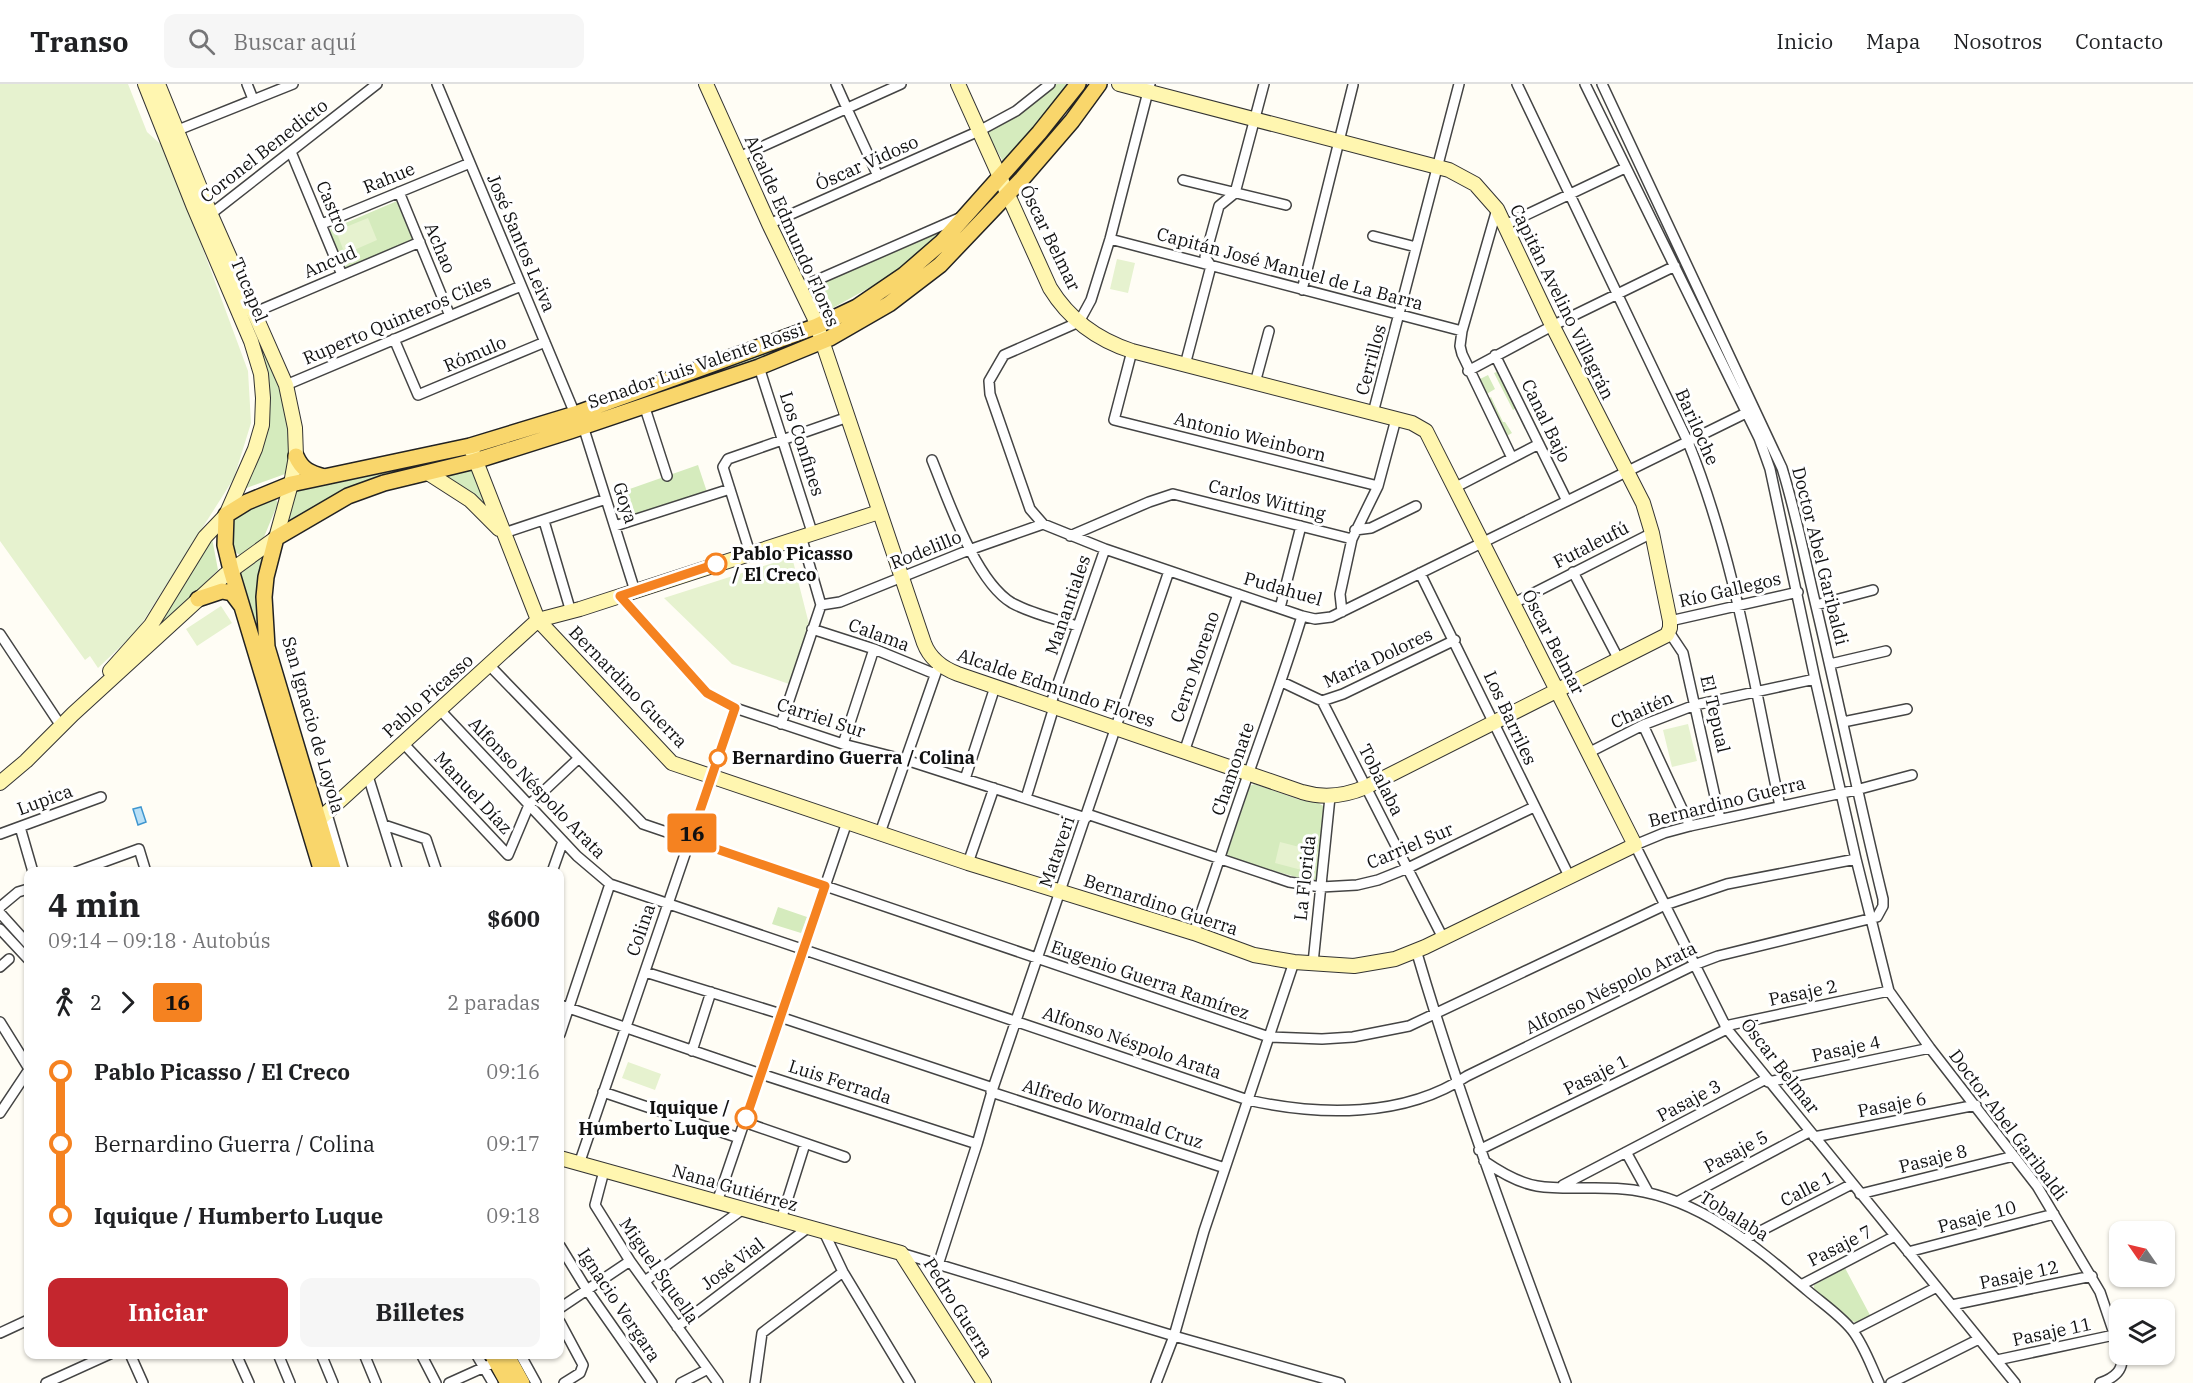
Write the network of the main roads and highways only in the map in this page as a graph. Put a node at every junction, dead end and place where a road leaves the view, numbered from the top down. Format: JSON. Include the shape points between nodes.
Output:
{"nodes":[{"id":1,"x":1078,"y":84,"type":"edge"},
{"id":2,"x":1099,"y":84,"type":"edge"},
{"id":3,"x":724,"y":360,"type":"junction"},
{"id":4,"x":730,"y":376,"type":"junction"},
{"id":5,"x":579,"y":420,"type":"junction"},
{"id":6,"x":472,"y":454,"type":"junction"},
{"id":7,"x":296,"y":456,"type":"road end"},
{"id":8,"x":324,"y":477,"type":"junction"},
{"id":9,"x":226,"y":515,"type":"joint"},
{"id":10,"x":276,"y":538,"type":"joint"},
{"id":11,"x":198,"y":599,"type":"road end"},
{"id":12,"x":244,"y":608,"type":"junction"},
{"id":13,"x":319,"y":820,"type":"junction"},
{"id":14,"x":322,"y":867,"type":"edge"},
{"id":15,"x":333,"y":867,"type":"edge"},
{"id":16,"x":501,"y":1359,"type":"edge"},
{"id":17,"x":502,"y":1359,"type":"edge"},
{"id":18,"x":508,"y":1383,"type":"edge"},
{"id":19,"x":522,"y":1383,"type":"edge"}],
"edges":[{"from":1,"to":3,"type":"main road","name":"Senador Luis Valente Rossi","via":[[967,215],[931,253],[888,287],[817,326]]},
{"from":2,"to":4,"type":"main road","name":"Senador Luis Valente Rossi","via":[[1008,195],[940,265],[889,304],[822,342]]},
{"from":3,"to":4,"type":"main road"},
{"from":3,"to":5,"type":"main road","name":"Senador Luis Valente Rossi"},
{"from":4,"to":5,"type":"main road","name":"Senador Luis Valente Rossi","via":[[644,405]]},
{"from":5,"to":6,"type":"main road","name":"Senador Luis Valente Rossi"},
{"from":6,"to":8,"type":"main road","name":"Senador Luis Valente Rossi"},
{"from":6,"to":10,"type":"main road","name":"Senador Luis Valente Rossi","via":[[428,473],[348,496]]},
{"from":7,"to":8,"type":"main road","via":[[306,471]]},
{"from":8,"to":9,"type":"main road","name":"Senador Luis Valente Rossi","via":[[291,484]]},
{"from":9,"to":12,"type":"main road","name":"San Ignacio de Loyola","via":[[225,545]]},
{"from":10,"to":13,"type":"main road","name":"San Ignacio de Loyola","via":[[264,597],[267,647]]},
{"from":11,"to":12,"type":"main road","via":[[222,591],[232,593]]},
{"from":12,"to":13,"type":"main road","name":"San Ignacio de Loyola"},
{"from":13,"to":14,"type":"main road","name":"San Ignacio de Loyola"},
{"from":13,"to":15,"type":"main road","name":"San Ignacio de Loyola"},
{"from":16,"to":18,"type":"main road"},
{"from":17,"to":19,"type":"main road"}]}
